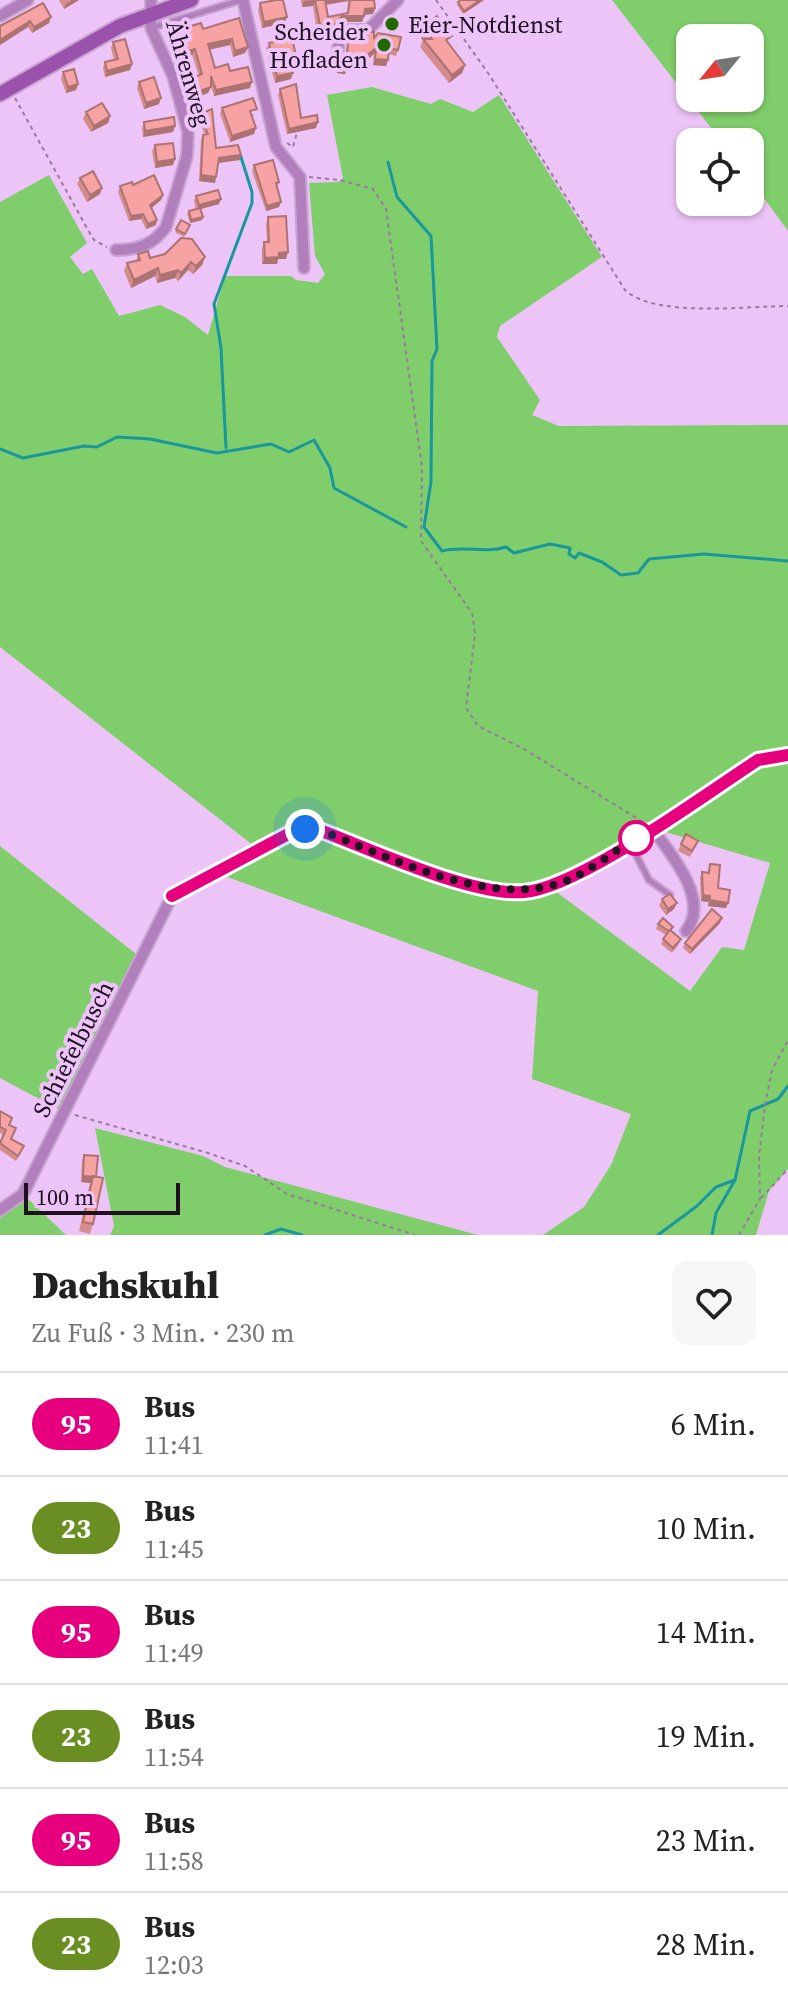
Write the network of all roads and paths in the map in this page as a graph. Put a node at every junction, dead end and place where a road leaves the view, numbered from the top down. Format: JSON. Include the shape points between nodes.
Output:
{"nodes":[{"id":1,"x":28,"y":0,"type":"edge"},
{"id":2,"x":191,"y":0,"type":"edge"},
{"id":3,"x":243,"y":0,"type":"edge"},
{"id":4,"x":398,"y":0,"type":"edge"},
{"id":5,"x":436,"y":0,"type":"edge"},
{"id":6,"x":152,"y":6,"type":"edge"},
{"id":7,"x":0,"y":16,"type":"edge"},
{"id":8,"x":151,"y":28,"type":"junction"},
{"id":9,"x":337,"y":55,"type":"edge"},
{"id":10,"x":5,"y":91,"type":"edge"},
{"id":11,"x":272,"y":132,"type":"junction"},
{"id":12,"x":297,"y":132,"type":"edge"},
{"id":13,"x":300,"y":177,"type":"junction"},
{"id":14,"x":116,"y":250,"type":"joint"},
{"id":15,"x":304,"y":268,"type":"dead end"},
{"id":16,"x":788,"y":306,"type":"edge"},
{"id":17,"x":788,"y":755,"type":"edge"},
{"id":18,"x":652,"y":828,"type":"junction"},
{"id":19,"x":630,"y":842,"type":"junction"},
{"id":20,"x":670,"y":895,"type":"edge"},
{"id":21,"x":686,"y":931,"type":"dead end"},
{"id":22,"x":788,"y":1040,"type":"edge"},
{"id":23,"x":64,"y":1112,"type":"junction"},
{"id":24,"x":788,"y":1169,"type":"edge"},
{"id":25,"x":760,"y":1199,"type":"junction"},
{"id":26,"x":0,"y":1210,"type":"edge"},
{"id":27,"x":415,"y":1235,"type":"edge"},
{"id":28,"x":739,"y":1235,"type":"edge"}],
"edges":[{"from":1,"to":7,"type":"street"},
{"from":2,"to":6,"type":"main road"},
{"from":3,"to":8,"type":"lane"},
{"from":3,"to":11,"type":"street"},
{"from":4,"to":9,"type":"street","via":[[374,27],[341,30]]},
{"from":5,"to":16,"type":"path","via":[[636,300],[659,305]]},
{"from":6,"to":8,"type":"street","name":"Ährenweg"},
{"from":6,"to":10,"type":"main road"},
{"from":8,"to":14,"type":"street","name":"Ährenweg","via":[[173,76],[188,132],[187,156],[159,237],[136,250]]},
{"from":10,"to":14,"type":"path","via":[[94,240]]},
{"from":11,"to":12,"type":"path","via":[[292,147]]},
{"from":11,"to":13,"type":"street","via":[[280,154]]},
{"from":13,"to":15,"type":"street"},
{"from":13,"to":18,"type":"path","via":[[373,189],[386,209],[422,467],[421,541],[472,613],[475,634],[466,708],[478,726]]},
{"from":17,"to":18,"type":"street","via":[[758,760]]},
{"from":18,"to":19,"type":"street"},
{"from":18,"to":21,"type":"street","via":[[690,881],[692,913]]},
{"from":19,"to":20,"type":"lane","via":[[649,880]]},
{"from":19,"to":23,"type":"street","name":"Schiefelbusch","via":[[569,880],[525,892],[480,889],[305,829],[172,896]]},
{"from":22,"to":25,"type":"path","via":[[772,1070],[765,1105]]},
{"from":23,"to":26,"type":"street","name":"Schiefelbusch","via":[[23,1194]]},
{"from":23,"to":27,"type":"path","via":[[208,1153],[245,1166],[287,1194]]},
{"from":24,"to":25,"type":"path"},
{"from":25,"to":28,"type":"path"}]}
